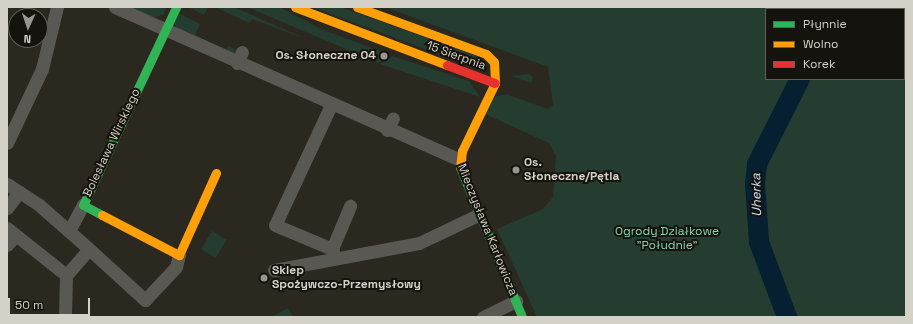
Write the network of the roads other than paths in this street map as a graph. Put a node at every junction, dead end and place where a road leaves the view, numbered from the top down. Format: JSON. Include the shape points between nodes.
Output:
{"nodes":[{"id":1,"x":57,"y":7,"type":"edge"},
{"id":2,"x":115,"y":7,"type":"edge"},
{"id":3,"x":176,"y":7,"type":"edge"},
{"id":4,"x":295,"y":7,"type":"edge"},
{"id":5,"x":357,"y":7,"type":"edge"},
{"id":6,"x":165,"y":31,"type":"junction"},
{"id":7,"x":495,"y":83,"type":"junction"},
{"id":8,"x":331,"y":105,"type":"junction"},
{"id":9,"x":393,"y":118,"type":"dead end"},
{"id":10,"x":387,"y":130,"type":"junction"},
{"id":11,"x":7,"y":143,"type":"edge"},
{"id":12,"x":460,"y":160,"type":"junction"},
{"id":13,"x":216,"y":173,"type":"dead end"},
{"id":14,"x":7,"y":184,"type":"edge"},
{"id":15,"x":19,"y":192,"type":"junction"},
{"id":16,"x":83,"y":205,"type":"junction"},
{"id":17,"x":350,"y":206,"type":"dead end"},
{"id":18,"x":7,"y":208,"type":"edge"},
{"id":19,"x":478,"y":215,"type":"junction"},
{"id":20,"x":69,"y":231,"type":"junction"},
{"id":21,"x":10,"y":236,"type":"edge"},
{"id":22,"x":89,"y":249,"type":"junction"},
{"id":23,"x":333,"y":254,"type":"junction"},
{"id":24,"x":179,"y":255,"type":"junction"},
{"id":25,"x":274,"y":270,"type":"dead end"},
{"id":26,"x":66,"y":275,"type":"junction"},
{"id":27,"x":516,"y":301,"type":"junction"},
{"id":28,"x":65,"y":317,"type":"edge"},
{"id":29,"x":483,"y":317,"type":"edge"},
{"id":30,"x":522,"y":317,"type":"edge"}],
"edges":[{"from":1,"to":11,"type":"street","via":[[42,69]]},
{"from":2,"to":6,"type":"street"},
{"from":3,"to":6,"type":"street","name":"Bolesława Wirskiego"},
{"from":4,"to":7,"type":"street","name":"15 Sierpnia"},
{"from":5,"to":7,"type":"street","name":"15 Sierpnia","via":[[486,54],[494,62]]},
{"from":6,"to":8,"type":"street","via":[[239,58]]},
{"from":6,"to":16,"type":"street","name":"Bolesława Wirskiego"},
{"from":7,"to":12,"type":"street"},
{"from":8,"to":10,"type":"street","name":"Mieczysława Karłowicza"},
{"from":8,"to":23,"type":"street","via":[[275,225]]},
{"from":9,"to":10,"type":"street"},
{"from":10,"to":12,"type":"street","name":"Mieczysława Karłowicza"},
{"from":12,"to":19,"type":"street","name":"Mieczysława Karłowicza"},
{"from":13,"to":24,"type":"street"},
{"from":14,"to":15,"type":"street"},
{"from":15,"to":18,"type":"street"},
{"from":15,"to":20,"type":"street"},
{"from":16,"to":20,"type":"street"},
{"from":16,"to":24,"type":"street","name":"Bolesława Wirskiego"},
{"from":17,"to":23,"type":"street"},
{"from":19,"to":23,"type":"street","via":[[419,243]]},
{"from":19,"to":27,"type":"street","name":"Mieczysława Karłowicza"},
{"from":20,"to":22,"type":"street"},
{"from":21,"to":26,"type":"street"},
{"from":22,"to":24,"type":"street","via":[[145,300],[176,267]]},
{"from":22,"to":26,"type":"street"},
{"from":23,"to":25,"type":"street"},
{"from":26,"to":28,"type":"street"},
{"from":27,"to":29,"type":"street"},
{"from":27,"to":30,"type":"street","name":"Mieczysława Karłowicza"}]}
